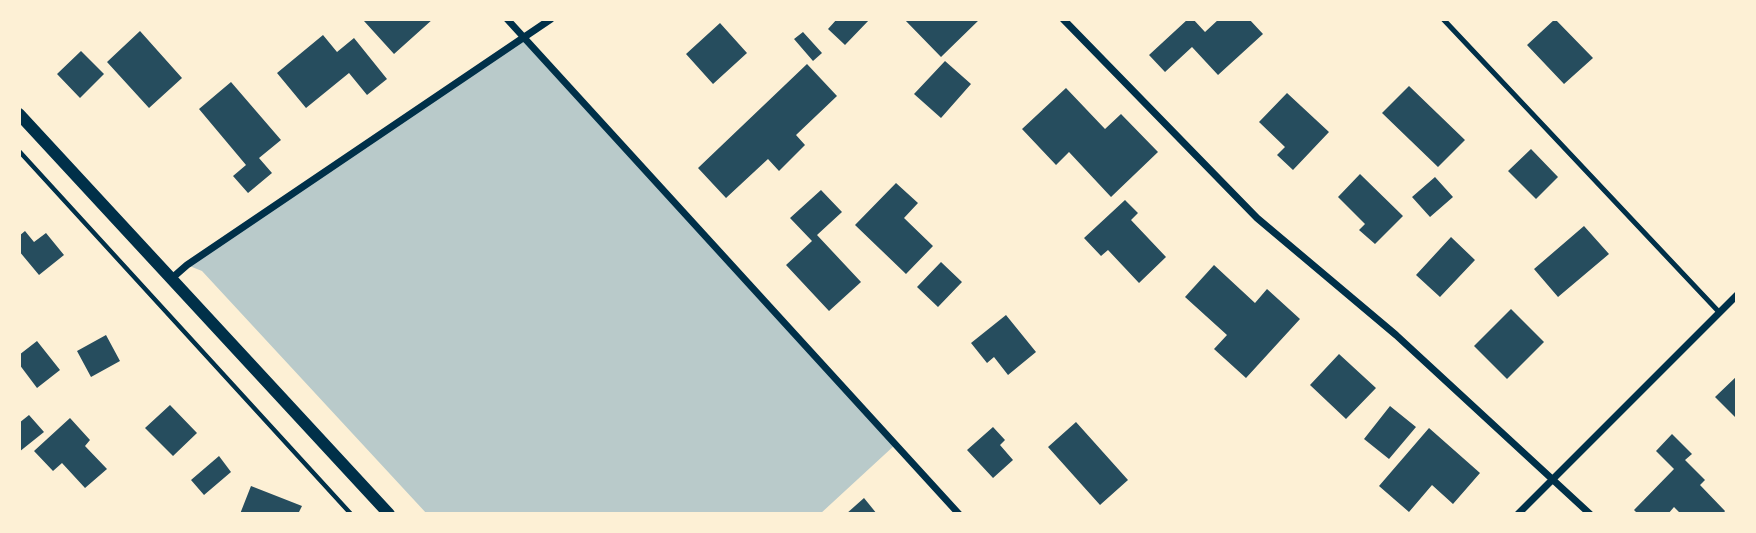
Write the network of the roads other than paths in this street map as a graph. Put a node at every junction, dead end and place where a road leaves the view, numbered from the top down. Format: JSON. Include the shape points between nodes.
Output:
{"nodes":[{"id":1,"x":507,"y":19,"type":"edge"},
{"id":2,"x":551,"y":19,"type":"edge"},
{"id":3,"x":1063,"y":19,"type":"edge"},
{"id":4,"x":1443,"y":19,"type":"edge"},
{"id":5,"x":523,"y":37,"type":"junction"},
{"id":6,"x":22,"y":123,"type":"edge"},
{"id":7,"x":170,"y":280,"type":"junction"},
{"id":8,"x":1737,"y":295,"type":"edge"},
{"id":9,"x":1719,"y":312,"type":"junction"},
{"id":10,"x":1554,"y":478,"type":"junction"},
{"id":11,"x":389,"y":514,"type":"edge"},
{"id":12,"x":959,"y":514,"type":"edge"},
{"id":13,"x":1517,"y":514,"type":"edge"},
{"id":14,"x":1590,"y":514,"type":"edge"}],
"edges":[{"from":1,"to":5,"type":"street"},
{"from":2,"to":5,"type":"street"},
{"from":3,"to":10,"type":"street","via":[[1257,218],[1396,335]]},
{"from":4,"to":9,"type":"lane"},
{"from":5,"to":7,"type":"street"},
{"from":5,"to":12,"type":"street"},
{"from":6,"to":7,"type":"street"},
{"from":7,"to":11,"type":"street"},
{"from":8,"to":9,"type":"street"},
{"from":9,"to":10,"type":"street"},
{"from":10,"to":13,"type":"street"},
{"from":10,"to":14,"type":"street"}]}
